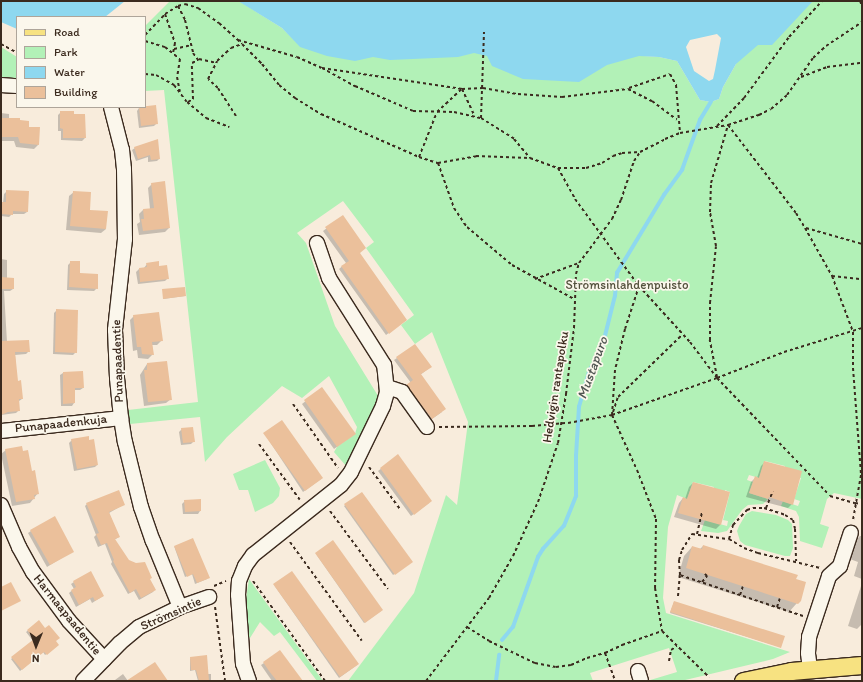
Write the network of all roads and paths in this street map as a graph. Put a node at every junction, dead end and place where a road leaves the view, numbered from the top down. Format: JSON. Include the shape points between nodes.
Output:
{"nodes":[{"id":1,"x":822,"y":1,"type":"edge"},
{"id":2,"x":860,"y":1,"type":"edge"},
{"id":3,"x":178,"y":6,"type":"junction"},
{"id":4,"x":862,"y":6,"type":"edge"},
{"id":5,"x":165,"y":14,"type":"junction"},
{"id":6,"x":862,"y":22,"type":"edge"},
{"id":7,"x":484,"y":32,"type":"dead end"},
{"id":8,"x":146,"y":34,"type":"edge"},
{"id":9,"x":237,"y":40,"type":"junction"},
{"id":10,"x":146,"y":41,"type":"edge"},
{"id":11,"x":1,"y":44,"type":"edge"},
{"id":12,"x":242,"y":44,"type":"junction"},
{"id":13,"x":191,"y":45,"type":"junction"},
{"id":14,"x":174,"y":49,"type":"junction"},
{"id":15,"x":16,"y":52,"type":"edge"},
{"id":16,"x":173,"y":53,"type":"junction"},
{"id":17,"x":198,"y":60,"type":"junction"},
{"id":18,"x":216,"y":63,"type":"junction"},
{"id":19,"x":862,"y":63,"type":"edge"},
{"id":20,"x":322,"y":68,"type":"junction"},
{"id":21,"x":862,"y":68,"type":"edge"},
{"id":22,"x":146,"y":74,"type":"edge"},
{"id":23,"x":800,"y":77,"type":"junction"},
{"id":24,"x":862,"y":77,"type":"edge"},
{"id":25,"x":1,"y":85,"type":"edge"},
{"id":26,"x":16,"y":86,"type":"edge"},
{"id":27,"x":483,"y":88,"type":"junction"},
{"id":28,"x":462,"y":89,"type":"junction"},
{"id":29,"x":628,"y":89,"type":"junction"},
{"id":30,"x":181,"y":93,"type":"junction"},
{"id":31,"x":188,"y":102,"type":"junction"},
{"id":32,"x":111,"y":108,"type":"edge"},
{"id":33,"x":437,"y":112,"type":"junction"},
{"id":34,"x":236,"y":116,"type":"dead end"},
{"id":35,"x":474,"y":116,"type":"junction"},
{"id":36,"x":481,"y":118,"type":"junction"},
{"id":37,"x":677,"y":120,"type":"junction"},
{"id":38,"x":728,"y":125,"type":"junction"},
{"id":39,"x":717,"y":126,"type":"junction"},
{"id":40,"x":228,"y":127,"type":"dead end"},
{"id":41,"x":680,"y":133,"type":"junction"},
{"id":42,"x":640,"y":152,"type":"junction"},
{"id":43,"x":419,"y":156,"type":"junction"},
{"id":44,"x":530,"y":158,"type":"junction"},
{"id":45,"x":438,"y":163,"type":"junction"},
{"id":46,"x":558,"y":168,"type":"junction"},
{"id":47,"x":805,"y":228,"type":"junction"},
{"id":48,"x":601,"y":235,"type":"junction"},
{"id":49,"x":316,"y":243,"type":"dead end"},
{"id":50,"x":862,"y":244,"type":"edge"},
{"id":51,"x":579,"y":263,"type":"junction"},
{"id":52,"x":832,"y":276,"type":"junction"},
{"id":53,"x":535,"y":279,"type":"junction"},
{"id":54,"x":862,"y":279,"type":"edge"},
{"id":55,"x":640,"y":286,"type":"junction"},
{"id":56,"x":574,"y":299,"type":"junction"},
{"id":57,"x":862,"y":328,"type":"edge"},
{"id":58,"x":853,"y":332,"type":"junction"},
{"id":59,"x":682,"y":335,"type":"junction"},
{"id":60,"x":717,"y":378,"type":"junction"},
{"id":61,"x":387,"y":387,"type":"junction"},
{"id":62,"x":293,"y":404,"type":"dead end"},
{"id":63,"x":612,"y":415,"type":"junction"},
{"id":64,"x":121,"y":418,"type":"junction"},
{"id":65,"x":561,"y":424,"type":"junction"},
{"id":66,"x":426,"y":427,"type":"joint"},
{"id":67,"x":1,"y":431,"type":"edge"},
{"id":68,"x":260,"y":444,"type":"dead end"},
{"id":69,"x":360,"y":454,"type":"junction"},
{"id":70,"x":345,"y":479,"type":"junction"},
{"id":71,"x":862,"y":490,"type":"edge"},
{"id":72,"x":773,"y":491,"type":"dead end"},
{"id":73,"x":859,"y":493,"type":"junction"},
{"id":74,"x":322,"y":500,"type":"junction"},
{"id":75,"x":855,"y":503,"type":"junction"},
{"id":76,"x":862,"y":504,"type":"edge"},
{"id":77,"x":1,"y":505,"type":"edge"},
{"id":78,"x":400,"y":509,"type":"dead end"},
{"id":79,"x":766,"y":509,"type":"junction"},
{"id":80,"x":308,"y":511,"type":"junction"},
{"id":81,"x":702,"y":512,"type":"dead end"},
{"id":82,"x":282,"y":531,"type":"junction"},
{"id":83,"x":851,"y":533,"type":"joint"},
{"id":84,"x":697,"y":534,"type":"junction"},
{"id":85,"x":729,"y":539,"type":"junction"},
{"id":86,"x":796,"y":561,"type":"junction"},
{"id":87,"x":244,"y":567,"type":"junction"},
{"id":88,"x":705,"y":574,"type":"dead end"},
{"id":89,"x":680,"y":575,"type":"junction"},
{"id":90,"x":829,"y":576,"type":"junction"},
{"id":91,"x":702,"y":582,"type":"junction"},
{"id":92,"x":743,"y":586,"type":"dead end"},
{"id":93,"x":388,"y":589,"type":"dead end"},
{"id":94,"x":740,"y":595,"type":"junction"},
{"id":95,"x":678,"y":596,"type":"dead end"},
{"id":96,"x":209,"y":597,"type":"joint"},
{"id":97,"x":780,"y":598,"type":"dead end"},
{"id":98,"x":180,"y":607,"type":"junction"},
{"id":99,"x":777,"y":607,"type":"junction"},
{"id":100,"x":806,"y":617,"type":"dead end"},
{"id":101,"x":468,"y":627,"type":"junction"},
{"id":102,"x":662,"y":631,"type":"junction"},
{"id":103,"x":362,"y":641,"type":"dead end"},
{"id":104,"x":677,"y":646,"type":"junction"},
{"id":105,"x":605,"y":653,"type":"junction"},
{"id":106,"x":104,"y":659,"type":"junction"},
{"id":107,"x":669,"y":661,"type":"dead end"},
{"id":108,"x":862,"y":664,"type":"edge"},
{"id":109,"x":810,"y":668,"type":"junction"},
{"id":110,"x":709,"y":677,"type":"dead end"},
{"id":111,"x":614,"y":678,"type":"dead end"},
{"id":112,"x":82,"y":681,"type":"edge"},
{"id":113,"x":225,"y":681,"type":"edge"},
{"id":114,"x":250,"y":681,"type":"edge"},
{"id":115,"x":325,"y":681,"type":"edge"},
{"id":116,"x":426,"y":681,"type":"edge"},
{"id":117,"x":743,"y":681,"type":"edge"}],
"edges":[{"from":1,"to":39,"type":"path","via":[[789,37],[744,98]]},
{"from":2,"to":4,"type":"path"},
{"from":3,"to":5,"type":"path"},
{"from":3,"to":9,"type":"path","via":[[185,4],[198,8]]},
{"from":3,"to":13,"type":"path","via":[[185,20]]},
{"from":5,"to":8,"type":"path"},
{"from":5,"to":14,"type":"path"},
{"from":6,"to":23,"type":"path","via":[[826,46],[813,58]]},
{"from":7,"to":27,"type":"path"},
{"from":9,"to":12,"type":"path"},
{"from":9,"to":20,"type":"path","via":[[282,52]]},
{"from":10,"to":16,"type":"path","via":[[165,47]]},
{"from":11,"to":15,"type":"path"},
{"from":12,"to":18,"type":"path","via":[[231,48]]},
{"from":12,"to":43,"type":"path","via":[[294,98],[321,114]]},
{"from":13,"to":14,"type":"path"},
{"from":13,"to":17,"type":"path"},
{"from":14,"to":16,"type":"path"},
{"from":16,"to":30,"type":"path","via":[[180,59],[177,77]]},
{"from":17,"to":18,"type":"path"},
{"from":17,"to":31,"type":"path","via":[[192,63],[193,100]]},
{"from":18,"to":34,"type":"path","via":[[208,79],[218,88]]},
{"from":19,"to":23,"type":"path","via":[[827,67]]},
{"from":20,"to":28,"type":"path"},
{"from":20,"to":33,"type":"path","via":[[413,112]]},
{"from":21,"to":24,"type":"path"},
{"from":22,"to":30,"type":"path","via":[[156,75],[168,81]]},
{"from":23,"to":38,"type":"path","via":[[787,95],[771,109]]},
{"from":25,"to":26,"type":"street"},
{"from":27,"to":28,"type":"path"},
{"from":27,"to":29,"type":"path","via":[[562,97]]},
{"from":27,"to":36,"type":"path"},
{"from":28,"to":33,"type":"path"},
{"from":28,"to":35,"type":"path"},
{"from":29,"to":37,"type":"path","via":[[652,101]]},
{"from":29,"to":37,"type":"path","via":[[670,74],[676,85]]},
{"from":30,"to":31,"type":"path"},
{"from":31,"to":40,"type":"path","via":[[206,118]]},
{"from":32,"to":64,"type":"street","name":"Punapaadentie","via":[[124,169],[125,240],[115,330]]},
{"from":33,"to":35,"type":"path"},
{"from":33,"to":43,"type":"path"},
{"from":35,"to":36,"type":"path"},
{"from":36,"to":44,"type":"path","via":[[514,139]]},
{"from":37,"to":41,"type":"path"},
{"from":38,"to":39,"type":"path"},
{"from":38,"to":47,"type":"path"},
{"from":38,"to":60,"type":"path","via":[[711,183],[710,212],[716,246],[710,303],[710,340]]},
{"from":39,"to":41,"type":"path"},
{"from":41,"to":42,"type":"path"},
{"from":42,"to":46,"type":"path","via":[[622,153],[586,168]]},
{"from":42,"to":48,"type":"path","via":[[634,161],[621,200]]},
{"from":43,"to":45,"type":"path"},
{"from":44,"to":45,"type":"path","via":[[476,156]]},
{"from":44,"to":46,"type":"path"},
{"from":45,"to":53,"type":"path","via":[[454,208],[467,226],[512,264]]},
{"from":46,"to":48,"type":"path","via":[[575,199]]},
{"from":47,"to":50,"type":"path"},
{"from":47,"to":52,"type":"path"},
{"from":48,"to":51,"type":"path"},
{"from":48,"to":55,"type":"path"},
{"from":49,"to":61,"type":"street","via":[[330,278],[384,365]]},
{"from":51,"to":53,"type":"path"},
{"from":51,"to":56,"type":"path","name":"Hedvigin rantapolku"},
{"from":52,"to":54,"type":"path"},
{"from":52,"to":58,"type":"path"},
{"from":53,"to":56,"type":"path"},
{"from":55,"to":59,"type":"path"},
{"from":55,"to":63,"type":"path","via":[[625,329],[615,370]]},
{"from":56,"to":65,"type":"path","name":"Hedvigin rantapolku","via":[[574,328]]},
{"from":57,"to":58,"type":"path"},
{"from":58,"to":60,"type":"path","via":[[784,352]]},
{"from":58,"to":73,"type":"path","via":[[853,368],[861,475]]},
{"from":59,"to":60,"type":"path"},
{"from":59,"to":63,"type":"path","via":[[618,397]]},
{"from":60,"to":63,"type":"path"},
{"from":60,"to":75,"type":"path","via":[[830,496]]},
{"from":61,"to":66,"type":"street","via":[[402,392]]},
{"from":61,"to":69,"type":"street","via":[[383,406]]},
{"from":62,"to":70,"type":"path"},
{"from":63,"to":65,"type":"path"},
{"from":63,"to":102,"type":"path","via":[[656,519],[656,588]]},
{"from":64,"to":67,"type":"street","name":"Punapaadenkuja"},
{"from":64,"to":98,"type":"street","name":"Punapaadentie","via":[[141,507]]},
{"from":65,"to":66,"type":"path"},
{"from":65,"to":101,"type":"path","name":"Hedvigin rantapolku","via":[[558,443],[524,533],[489,598]]},
{"from":68,"to":80,"type":"path"},
{"from":69,"to":70,"type":"street"},
{"from":69,"to":78,"type":"path"},
{"from":70,"to":74,"type":"street"},
{"from":71,"to":73,"type":"path"},
{"from":72,"to":79,"type":"path"},
{"from":73,"to":75,"type":"path"},
{"from":74,"to":80,"type":"street"},
{"from":74,"to":93,"type":"path"},
{"from":75,"to":76,"type":"path"},
{"from":75,"to":83,"type":"path"},
{"from":77,"to":106,"type":"street","name":"Harmaapaadentie","via":[[33,572],[64,615]]},
{"from":79,"to":85,"type":"path","via":[[747,510],[734,526]]},
{"from":79,"to":86,"type":"path","via":[[792,520],[796,539]]},
{"from":80,"to":82,"type":"street"},
{"from":81,"to":84,"type":"path"},
{"from":82,"to":87,"type":"street","via":[[253,555]]},
{"from":82,"to":103,"type":"path"},
{"from":83,"to":90,"type":"street","via":[[840,566]]},
{"from":84,"to":85,"type":"path"},
{"from":84,"to":89,"type":"path","via":[[692,534],[682,550],[679,560]]},
{"from":85,"to":86,"type":"path","via":[[758,553]]},
{"from":86,"to":90,"type":"path","via":[[821,568]]},
{"from":87,"to":114,"type":"street","via":[[238,595],[243,664]]},
{"from":87,"to":115,"type":"path"},
{"from":88,"to":91,"type":"path","via":[[707,576]]},
{"from":89,"to":91,"type":"path"},
{"from":89,"to":95,"type":"path"},
{"from":90,"to":109,"type":"street","via":[[809,637]]},
{"from":91,"to":94,"type":"path"},
{"from":92,"to":94,"type":"path"},
{"from":94,"to":99,"type":"path"},
{"from":96,"to":98,"type":"street","name":"Strömsintie"},
{"from":96,"to":113,"type":"path","via":[[216,609]]},
{"from":97,"to":99,"type":"path"},
{"from":98,"to":106,"type":"street","name":"Strömsintie","via":[[139,627]]},
{"from":99,"to":100,"type":"path"},
{"from":101,"to":105,"type":"path","via":[[489,641],[528,659],[556,667],[571,665]]},
{"from":101,"to":116,"type":"path","name":"Hedvigin rantapolku"},
{"from":102,"to":104,"type":"path"},
{"from":102,"to":105,"type":"path","via":[[622,644]]},
{"from":104,"to":107,"type":"path","via":[[671,650]]},
{"from":104,"to":110,"type":"path"},
{"from":105,"to":111,"type":"path"},
{"from":106,"to":112,"type":"street","name":"Strömsintie"},
{"from":108,"to":109,"type":"main road"},
{"from":109,"to":117,"type":"main road"}]}
